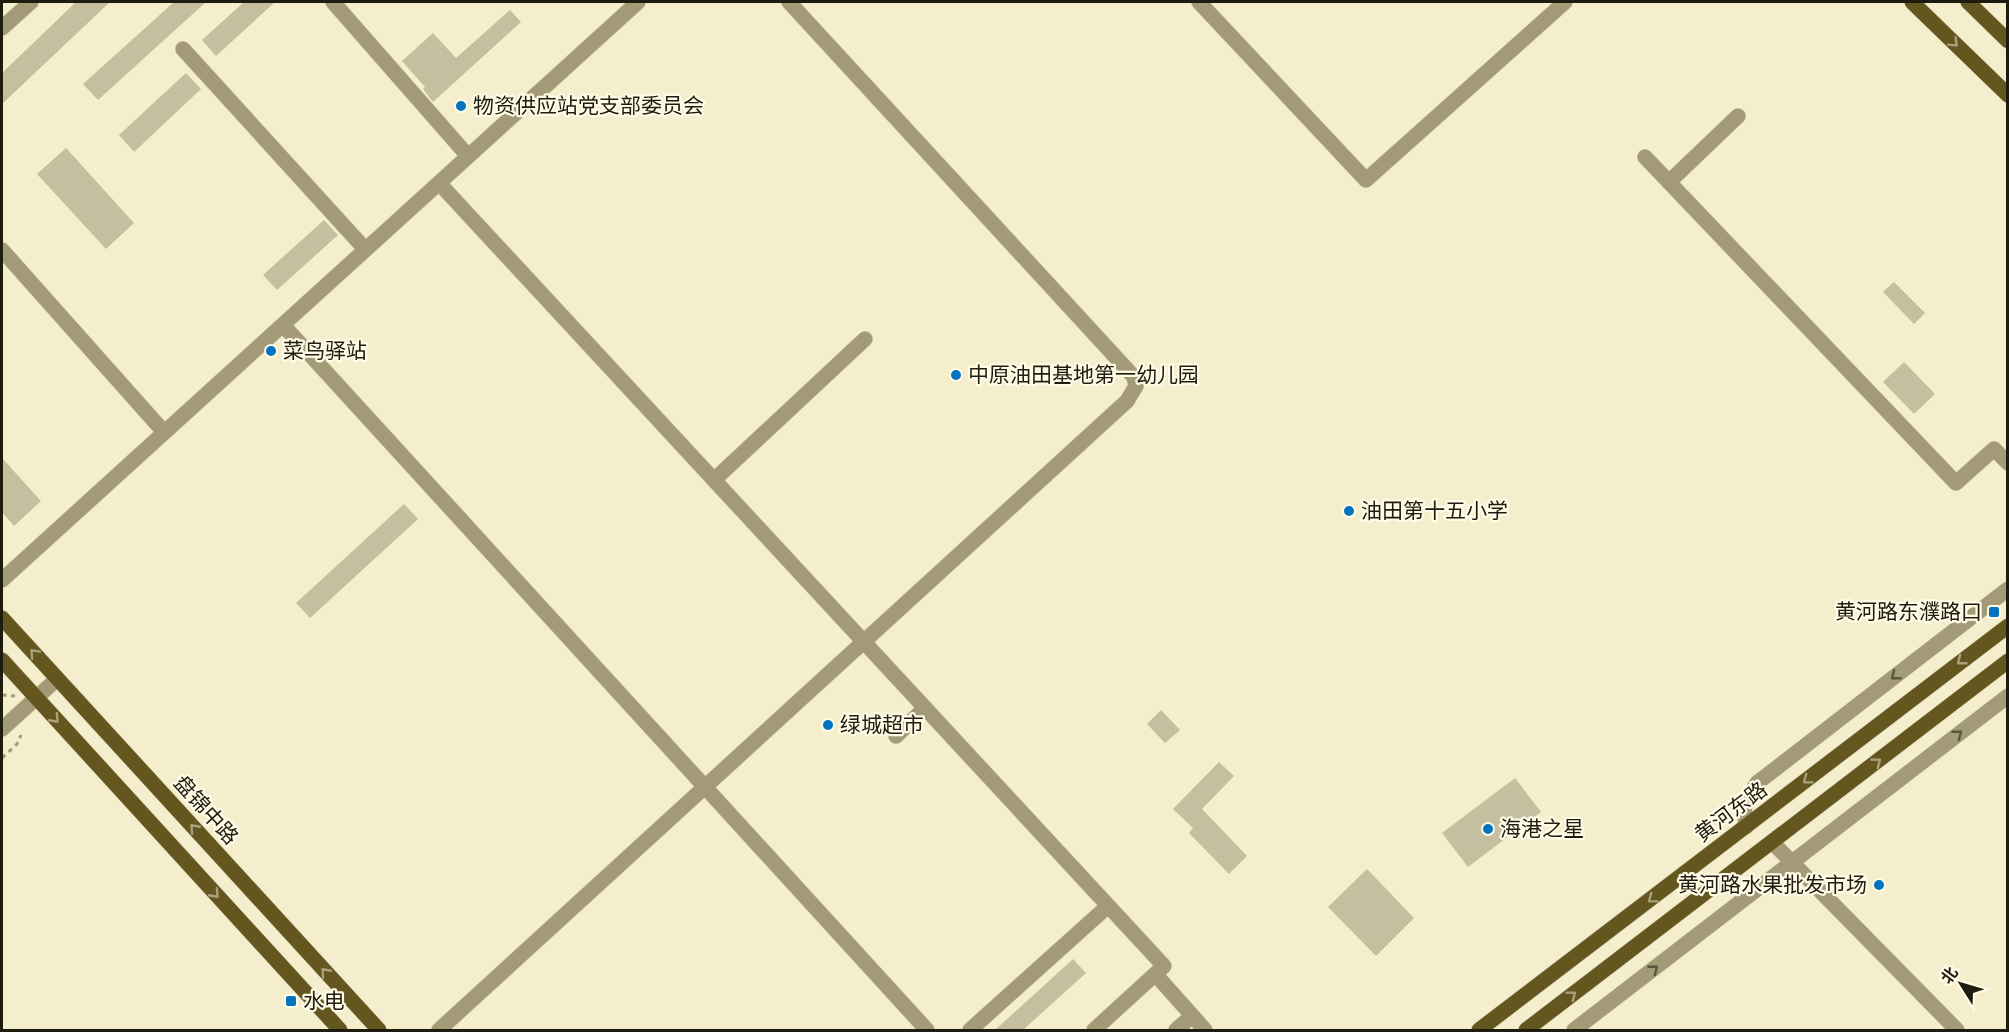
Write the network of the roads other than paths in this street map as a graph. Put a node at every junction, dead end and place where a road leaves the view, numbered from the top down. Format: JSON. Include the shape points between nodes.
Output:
{"nodes":[{"id":1,"x":31,"y":2,"type":"edge"},
{"id":2,"x":333,"y":2,"type":"edge"},
{"id":3,"x":639,"y":2,"type":"edge"},
{"id":4,"x":789,"y":2,"type":"edge"},
{"id":5,"x":1199,"y":2,"type":"edge"},
{"id":6,"x":1565,"y":2,"type":"edge"},
{"id":7,"x":1912,"y":2,"type":"edge"},
{"id":8,"x":1968,"y":2,"type":"edge"},
{"id":9,"x":2,"y":28,"type":"edge"},
{"id":10,"x":2007,"y":41,"type":"edge"},
{"id":11,"x":183,"y":50,"type":"dead end"},
{"id":12,"x":2007,"y":95,"type":"edge"},
{"id":13,"x":1737,"y":116,"type":"dead end"},
{"id":14,"x":468,"y":156,"type":"junction"},
{"id":15,"x":1645,"y":157,"type":"dead end"},
{"id":16,"x":1669,"y":182,"type":"junction"},
{"id":17,"x":439,"y":183,"type":"junction"},
{"id":18,"x":366,"y":249,"type":"junction"},
{"id":19,"x":2,"y":250,"type":"edge"},
{"id":20,"x":283,"y":325,"type":"junction"},
{"id":21,"x":865,"y":339,"type":"dead end"},
{"id":22,"x":164,"y":432,"type":"junction"},
{"id":23,"x":2007,"y":463,"type":"edge"},
{"id":24,"x":714,"y":480,"type":"junction"},
{"id":25,"x":2,"y":580,"type":"edge"},
{"id":26,"x":2007,"y":589,"type":"edge"},
{"id":27,"x":2,"y":618,"type":"edge"},
{"id":28,"x":2007,"y":626,"type":"edge"},
{"id":29,"x":865,"y":643,"type":"junction"},
{"id":30,"x":2,"y":660,"type":"edge"},
{"id":31,"x":2007,"y":661,"type":"edge"},
{"id":32,"x":57,"y":679,"type":"junction"},
{"id":33,"x":2007,"y":696,"type":"edge"},
{"id":34,"x":36,"y":698,"type":"junction"},
{"id":35,"x":925,"y":708,"type":"junction"},
{"id":36,"x":2,"y":729,"type":"edge"},
{"id":37,"x":896,"y":736,"type":"dead end"},
{"id":38,"x":706,"y":789,"type":"junction"},
{"id":39,"x":1746,"y":827,"type":"junction"},
{"id":40,"x":1772,"y":842,"type":"junction"},
{"id":41,"x":1792,"y":862,"type":"junction"},
{"id":42,"x":1108,"y":906,"type":"junction"},
{"id":43,"x":1160,"y":970,"type":"junction"},
{"id":44,"x":1192,"y":1016,"type":"junction"},
{"id":45,"x":340,"y":1030,"type":"edge"},
{"id":46,"x":379,"y":1030,"type":"edge"},
{"id":47,"x":439,"y":1030,"type":"edge"},
{"id":48,"x":927,"y":1030,"type":"edge"},
{"id":49,"x":970,"y":1030,"type":"edge"},
{"id":50,"x":1094,"y":1030,"type":"edge"},
{"id":51,"x":1176,"y":1030,"type":"edge"},
{"id":52,"x":1206,"y":1030,"type":"edge"},
{"id":53,"x":1479,"y":1030,"type":"edge"},
{"id":54,"x":1526,"y":1030,"type":"edge"},
{"id":55,"x":1574,"y":1030,"type":"edge"},
{"id":56,"x":1957,"y":1030,"type":"edge"}],
"edges":[{"from":1,"to":9,"type":"street"},
{"from":2,"to":14,"type":"street"},
{"from":3,"to":14,"type":"street"},
{"from":4,"to":29,"type":"street","via":[[1126,368],[1136,386],[1127,401]]},
{"from":5,"to":6,"type":"street","via":[[1366,180]]},
{"from":7,"to":12,"type":"main road","one_way":true},
{"from":8,"to":10,"type":"main road"},
{"from":11,"to":18,"type":"street"},
{"from":13,"to":16,"type":"street"},
{"from":14,"to":17,"type":"street"},
{"from":15,"to":16,"type":"street"},
{"from":16,"to":23,"type":"street","via":[[1956,483],[1994,449]]},
{"from":17,"to":18,"type":"street"},
{"from":17,"to":24,"type":"street"},
{"from":18,"to":20,"type":"street"},
{"from":19,"to":22,"type":"street"},
{"from":20,"to":22,"type":"street"},
{"from":20,"to":38,"type":"street"},
{"from":21,"to":24,"type":"street"},
{"from":22,"to":25,"type":"street"},
{"from":24,"to":29,"type":"street"},
{"from":26,"to":39,"type":"street","one_way":true,"via":[[1757,783],[1744,805]]},
{"from":32,"to":27,"type":"main road","name":"盘锦中路","one_way":true},
{"from":28,"to":39,"type":"main road","name":"黄河东路","one_way":true},
{"from":29,"to":35,"type":"street"},
{"from":29,"to":38,"type":"street"},
{"from":30,"to":34,"type":"main road"},
{"from":40,"to":31,"type":"main road","one_way":true},
{"from":32,"to":34,"type":"street"},
{"from":46,"to":32,"type":"main road","name":"盘锦中路","one_way":true},
{"from":41,"to":33,"type":"street","one_way":true},
{"from":34,"to":36,"type":"street"},
{"from":34,"to":45,"type":"main road","one_way":true},
{"from":35,"to":37,"type":"street"},
{"from":35,"to":42,"type":"street"},
{"from":38,"to":47,"type":"street"},
{"from":38,"to":48,"type":"street"},
{"from":39,"to":53,"type":"main road","name":"黄河东路","one_way":true},
{"from":40,"to":41,"type":"street"},
{"from":54,"to":40,"type":"main road","one_way":true},
{"from":55,"to":41,"type":"street","one_way":true},
{"from":41,"to":56,"type":"street"},
{"from":42,"to":43,"type":"street"},
{"from":42,"to":49,"type":"street"},
{"from":43,"to":44,"type":"street"},
{"from":43,"to":50,"type":"street"},
{"from":44,"to":51,"type":"street"},
{"from":44,"to":52,"type":"street"}]}
